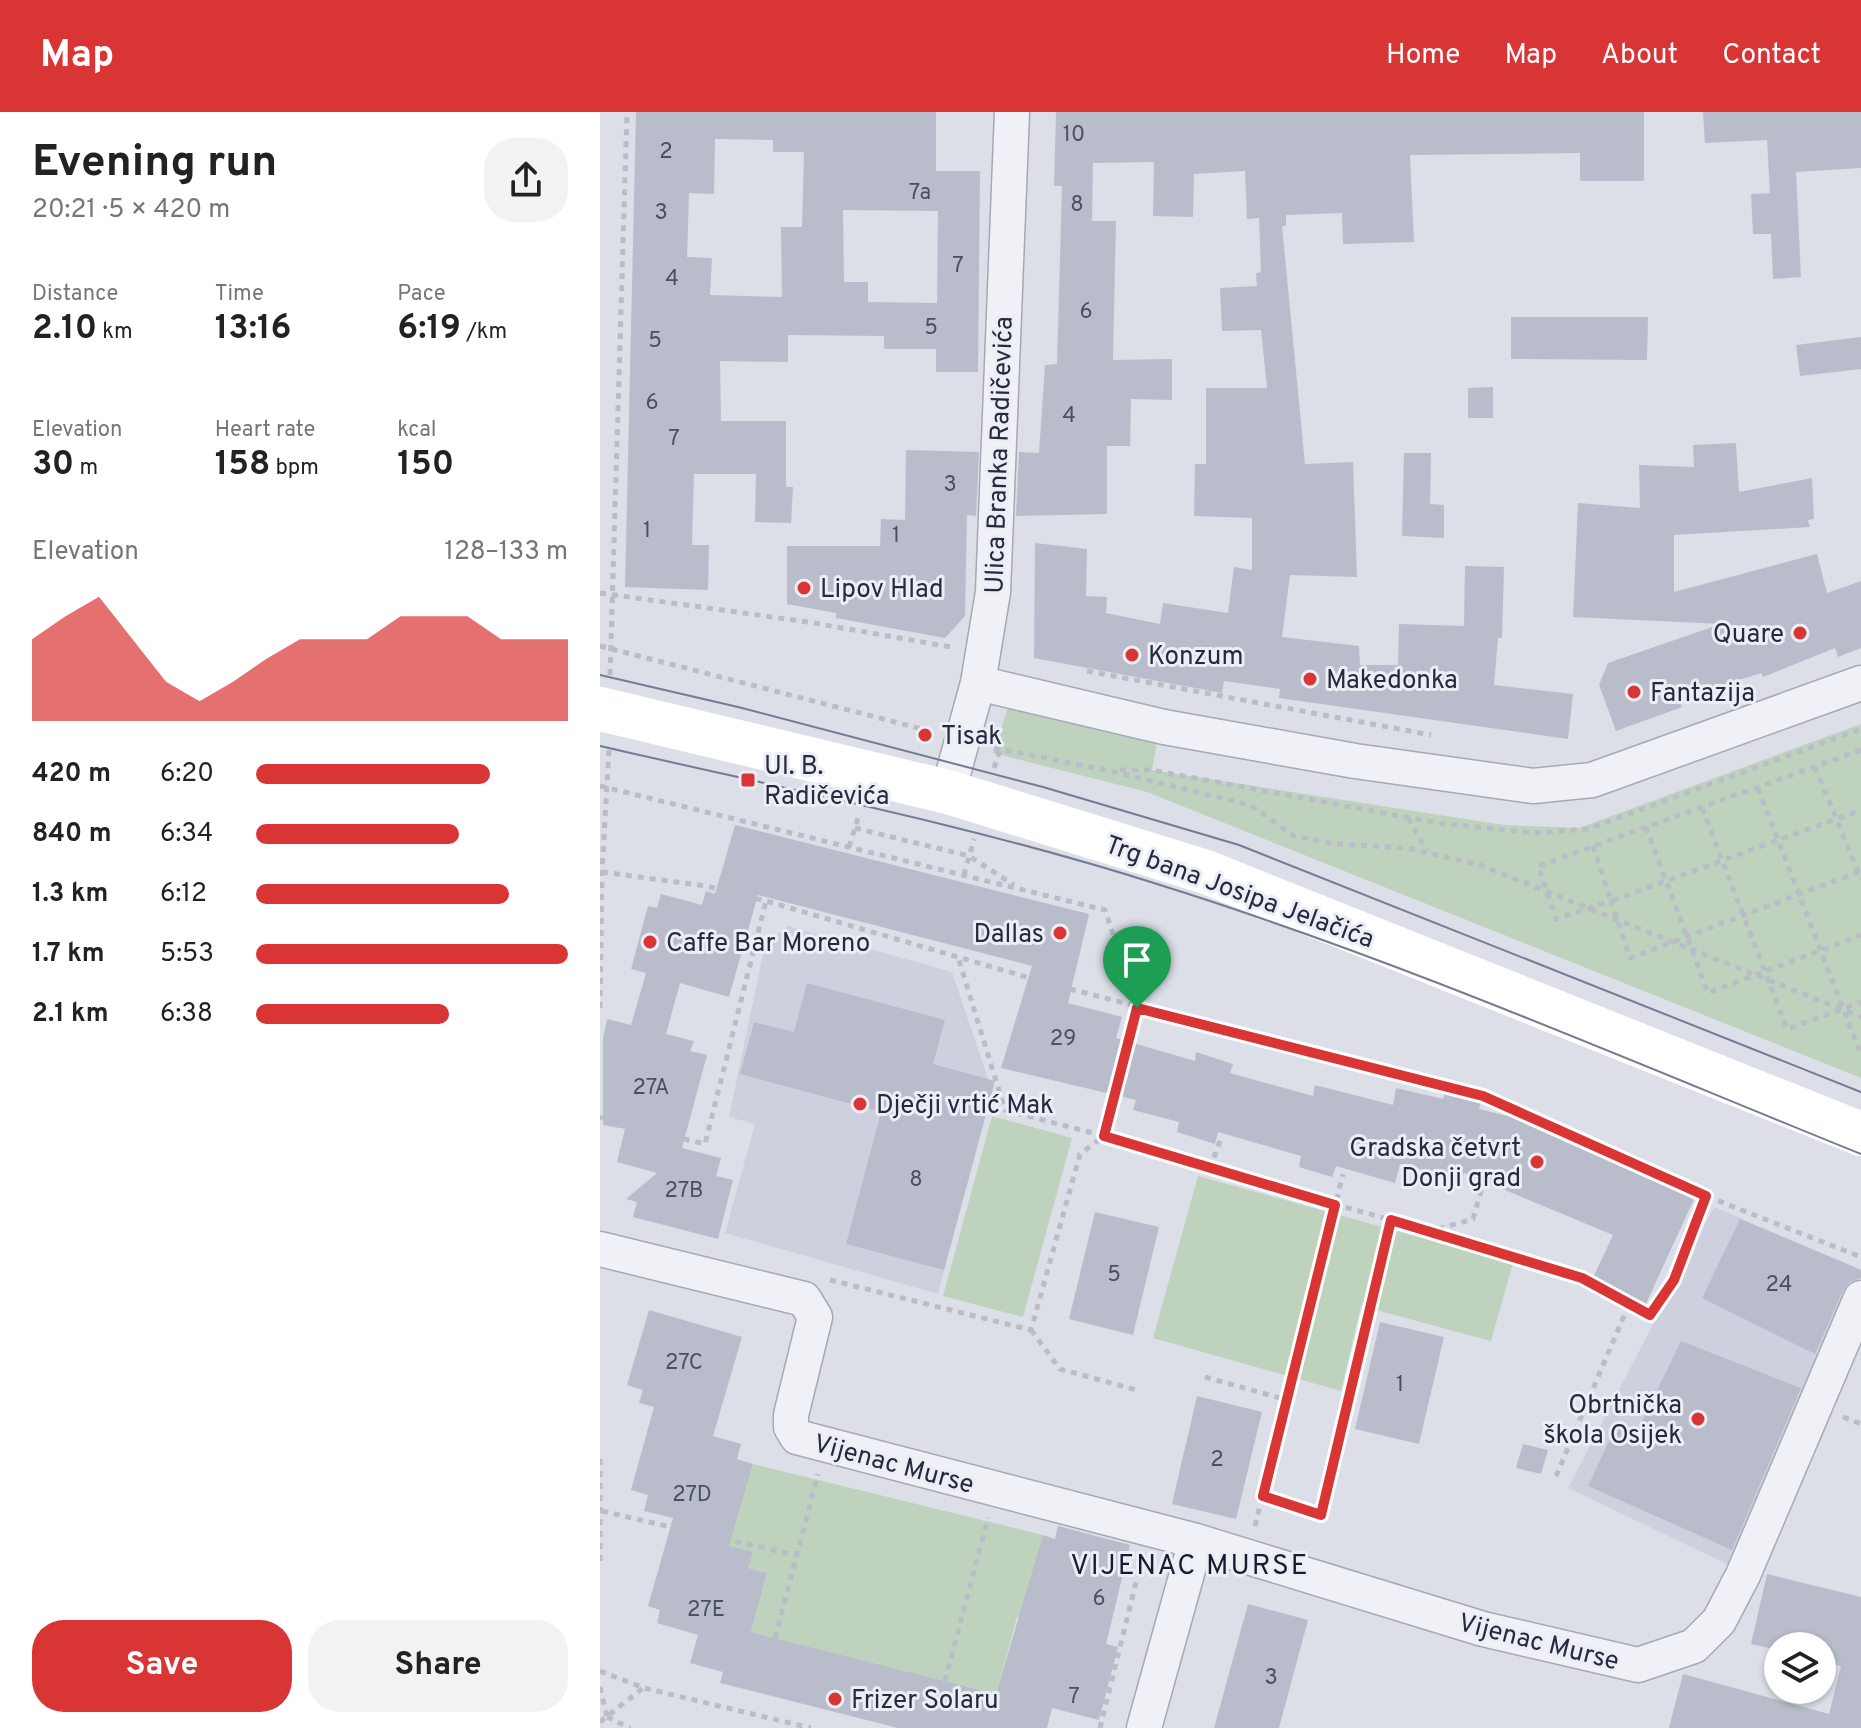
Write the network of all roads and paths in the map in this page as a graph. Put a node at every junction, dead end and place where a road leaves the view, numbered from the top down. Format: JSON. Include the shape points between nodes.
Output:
{"nodes":[{"id":1,"x":627,"y":112,"type":"edge"},
{"id":2,"x":1012,"y":112,"type":"edge"},
{"id":3,"x":600,"y":593,"type":"edge"},
{"id":4,"x":612,"y":594,"type":"junction"},
{"id":5,"x":600,"y":646,"type":"edge"},
{"id":6,"x":611,"y":648,"type":"junction"},
{"id":7,"x":981,"y":668,"type":"junction"},
{"id":8,"x":1079,"y":670,"type":"dead end"},
{"id":9,"x":1861,"y":683,"type":"edge"},
{"id":10,"x":605,"y":710,"type":"edge"},
{"id":11,"x":1439,"y":737,"type":"dead end"},
{"id":12,"x":963,"y":739,"type":"junction"},
{"id":13,"x":1861,"y":750,"type":"edge"},
{"id":14,"x":1815,"y":767,"type":"junction"},
{"id":15,"x":600,"y":786,"type":"edge"},
{"id":16,"x":609,"y":788,"type":"junction"},
{"id":17,"x":1758,"y":788,"type":"junction"},
{"id":18,"x":948,"y":792,"type":"junction"},
{"id":19,"x":1702,"y":808,"type":"junction"},
{"id":20,"x":1861,"y":810,"type":"edge"},
{"id":21,"x":859,"y":815,"type":"dead end"},
{"id":22,"x":1407,"y":817,"type":"dead end"},
{"id":23,"x":1836,"y":819,"type":"junction"},
{"id":24,"x":1646,"y":827,"type":"junction"},
{"id":25,"x":855,"y":828,"type":"junction"},
{"id":26,"x":1779,"y":840,"type":"junction"},
{"id":27,"x":1593,"y":846,"type":"junction"},
{"id":28,"x":849,"y":847,"type":"junction"},
{"id":29,"x":1428,"y":853,"type":"junction"},
{"id":30,"x":1723,"y":860,"type":"junction"},
{"id":31,"x":602,"y":872,"type":"junction"},
{"id":32,"x":1860,"y":874,"type":"edge"},
{"id":33,"x":1666,"y":881,"type":"junction"},
{"id":34,"x":1020,"y":888,"type":"junction"},
{"id":35,"x":1547,"y":891,"type":"junction"},
{"id":36,"x":1800,"y":894,"type":"junction"},
{"id":37,"x":766,"y":901,"type":"junction"},
{"id":38,"x":1611,"y":901,"type":"junction"},
{"id":39,"x":1591,"y":908,"type":"junction"},
{"id":40,"x":1745,"y":914,"type":"junction"},
{"id":41,"x":1616,"y":918,"type":"junction"},
{"id":42,"x":1861,"y":935,"type":"edge"},
{"id":43,"x":1687,"y":936,"type":"junction"},
{"id":44,"x":1675,"y":941,"type":"junction"},
{"id":45,"x":1691,"y":947,"type":"junction"},
{"id":46,"x":1822,"y":950,"type":"junction"},
{"id":47,"x":958,"y":957,"type":"junction"},
{"id":48,"x":1765,"y":971,"type":"junction"},
{"id":49,"x":1757,"y":975,"type":"junction"},
{"id":50,"x":1768,"y":979,"type":"junction"},
{"id":51,"x":1040,"y":981,"type":"dead end"},
{"id":52,"x":1070,"y":989,"type":"dead end"},
{"id":53,"x":1861,"y":1002,"type":"edge"},
{"id":54,"x":600,"y":1008,"type":"edge"},
{"id":55,"x":1137,"y":1008,"type":"junction"},
{"id":56,"x":1844,"y":1010,"type":"junction"},
{"id":57,"x":1861,"y":1017,"type":"edge"},
{"id":58,"x":1861,"y":1055,"type":"edge"},
{"id":59,"x":1861,"y":1134,"type":"edge"},
{"id":60,"x":672,"y":1136,"type":"dead end"},
{"id":61,"x":1104,"y":1136,"type":"junction"},
{"id":62,"x":1221,"y":1138,"type":"dead end"},
{"id":63,"x":1210,"y":1169,"type":"junction"},
{"id":64,"x":1343,"y":1174,"type":"dead end"},
{"id":65,"x":1484,"y":1181,"type":"dead end"},
{"id":66,"x":1706,"y":1196,"type":"junction"},
{"id":67,"x":1335,"y":1205,"type":"junction"},
{"id":68,"x":1391,"y":1220,"type":"junction"},
{"id":69,"x":1431,"y":1231,"type":"junction"},
{"id":70,"x":600,"y":1249,"type":"edge"},
{"id":71,"x":1861,"y":1257,"type":"edge"},
{"id":72,"x":817,"y":1292,"type":"junction"},
{"id":73,"x":1861,"y":1298,"type":"edge"},
{"id":74,"x":1629,"y":1304,"type":"junction"},
{"id":75,"x":1031,"y":1330,"type":"junction"},
{"id":76,"x":1205,"y":1377,"type":"dead end"},
{"id":77,"x":1140,"y":1391,"type":"dead end"},
{"id":78,"x":1287,"y":1400,"type":"junction"},
{"id":79,"x":825,"y":1446,"type":"junction"},
{"id":80,"x":600,"y":1459,"type":"edge"},
{"id":81,"x":1556,"y":1476,"type":"dead end"},
{"id":82,"x":995,"y":1490,"type":"junction"},
{"id":83,"x":1263,"y":1496,"type":"junction"},
{"id":84,"x":602,"y":1511,"type":"junction"},
{"id":85,"x":679,"y":1529,"type":"dead end"},
{"id":86,"x":712,"y":1536,"type":"dead end"},
{"id":87,"x":1196,"y":1541,"type":"junction"},
{"id":88,"x":1143,"y":1553,"type":"dead end"},
{"id":89,"x":795,"y":1555,"type":"junction"},
{"id":90,"x":1248,"y":1556,"type":"junction"},
{"id":91,"x":600,"y":1562,"type":"edge"},
{"id":92,"x":775,"y":1638,"type":"dead end"},
{"id":93,"x":600,"y":1671,"type":"edge"},
{"id":94,"x":945,"y":1681,"type":"dead end"},
{"id":95,"x":600,"y":1687,"type":"edge"},
{"id":96,"x":644,"y":1688,"type":"junction"},
{"id":97,"x":607,"y":1717,"type":"junction"},
{"id":98,"x":600,"y":1722,"type":"edge"},
{"id":99,"x":630,"y":1728,"type":"edge"},
{"id":100,"x":811,"y":1728,"type":"edge"},
{"id":101,"x":1100,"y":1728,"type":"edge"},
{"id":102,"x":1144,"y":1728,"type":"edge"}],
"edges":[{"from":1,"to":4,"type":"path"},
{"from":2,"to":7,"type":"street","name":"Ulica Branka Radičevića","via":[[993,592]]},
{"from":3,"to":4,"type":"path"},
{"from":4,"to":6,"type":"path"},
{"from":4,"to":7,"type":"path","via":[[808,622]]},
{"from":5,"to":6,"type":"path"},
{"from":6,"to":10,"type":"path"},
{"from":6,"to":12,"type":"path"},
{"from":7,"to":9,"type":"street","via":[[1164,727],[1533,786],[1592,780]]},
{"from":7,"to":12,"type":"street","name":"Ulica Branka Radičevića"},
{"from":8,"to":11,"type":"path"},
{"from":10,"to":16,"type":"path"},
{"from":10,"to":18,"type":"main road","name":"Trg bana Josipa Jelačića"},
{"from":12,"to":18,"type":"street","name":"Ulica Branka Radičevića"},
{"from":12,"to":29,"type":"path","via":[[1250,805],[1294,836]]},
{"from":13,"to":14,"type":"path"},
{"from":14,"to":17,"type":"path"},
{"from":14,"to":23,"type":"path"},
{"from":15,"to":16,"type":"path"},
{"from":16,"to":28,"type":"path"},
{"from":16,"to":31,"type":"path"},
{"from":17,"to":19,"type":"path"},
{"from":17,"to":26,"type":"path"},
{"from":18,"to":59,"type":"main road","name":"Trg bana Josipa Jelačića","via":[[1206,872]]},
{"from":19,"to":24,"type":"path"},
{"from":19,"to":30,"type":"path"},
{"from":20,"to":23,"type":"path"},
{"from":21,"to":25,"type":"path"},
{"from":22,"to":29,"type":"path"},
{"from":23,"to":26,"type":"path"},
{"from":23,"to":32,"type":"path"},
{"from":24,"to":27,"type":"path"},
{"from":24,"to":33,"type":"path"},
{"from":25,"to":28,"type":"path"},
{"from":25,"to":34,"type":"path","via":[[969,856]]},
{"from":26,"to":30,"type":"path"},
{"from":26,"to":36,"type":"path"},
{"from":27,"to":35,"type":"path","via":[[1538,866]]},
{"from":27,"to":38,"type":"path"},
{"from":28,"to":34,"type":"path"},
{"from":29,"to":35,"type":"path","via":[[1480,865]]},
{"from":30,"to":33,"type":"path"},
{"from":30,"to":40,"type":"path"},
{"from":31,"to":37,"type":"path","via":[[706,886]]},
{"from":31,"to":54,"type":"path"},
{"from":32,"to":36,"type":"path"},
{"from":33,"to":38,"type":"path"},
{"from":33,"to":43,"type":"path"},
{"from":34,"to":55,"type":"path","via":[[1105,910]]},
{"from":35,"to":39,"type":"path"},
{"from":35,"to":39,"type":"path","via":[[1556,919]]},
{"from":36,"to":40,"type":"path"},
{"from":36,"to":46,"type":"path"},
{"from":37,"to":47,"type":"path"},
{"from":37,"to":60,"type":"path","via":[[705,1144]]},
{"from":38,"to":39,"type":"path"},
{"from":38,"to":41,"type":"path"},
{"from":39,"to":41,"type":"path"},
{"from":40,"to":43,"type":"path"},
{"from":40,"to":48,"type":"path"},
{"from":41,"to":44,"type":"path"},
{"from":41,"to":44,"type":"path","via":[[1630,958]]},
{"from":42,"to":46,"type":"path"},
{"from":43,"to":44,"type":"path"},
{"from":43,"to":45,"type":"path"},
{"from":44,"to":45,"type":"path"},
{"from":45,"to":49,"type":"path"},
{"from":45,"to":49,"type":"path","via":[[1708,993]]},
{"from":46,"to":48,"type":"path"},
{"from":46,"to":56,"type":"path"},
{"from":47,"to":51,"type":"path"},
{"from":47,"to":61,"type":"path","via":[[1005,1110]]},
{"from":48,"to":49,"type":"path"},
{"from":48,"to":50,"type":"path"},
{"from":49,"to":50,"type":"path"},
{"from":50,"to":56,"type":"path"},
{"from":50,"to":56,"type":"path","via":[[1787,1029]]},
{"from":52,"to":55,"type":"path"},
{"from":53,"to":56,"type":"path"},
{"from":55,"to":61,"type":"path"},
{"from":55,"to":66,"type":"path","via":[[1483,1096],[1510,1114]]},
{"from":56,"to":57,"type":"path"},
{"from":56,"to":58,"type":"path"},
{"from":61,"to":63,"type":"path"},
{"from":61,"to":75,"type":"path","via":[[1080,1154]]},
{"from":62,"to":63,"type":"path"},
{"from":63,"to":67,"type":"path"},
{"from":64,"to":67,"type":"path"},
{"from":65,"to":69,"type":"path","via":[[1473,1219]]},
{"from":66,"to":71,"type":"path"},
{"from":66,"to":74,"type":"path","via":[[1674,1280],[1650,1315]]},
{"from":67,"to":68,"type":"path"},
{"from":67,"to":78,"type":"path"},
{"from":68,"to":69,"type":"path"},
{"from":68,"to":83,"type":"path","via":[[1321,1515]]},
{"from":69,"to":74,"type":"path","via":[[1582,1278]]},
{"from":70,"to":72,"type":"street","via":[[804,1299]]},
{"from":72,"to":75,"type":"path"},
{"from":72,"to":79,"type":"street","name":"Vijenac Murse","via":[[791,1427],[797,1437]]},
{"from":73,"to":90,"type":"street","name":"Vijenac Murse","via":[[1743,1575],[1719,1621],[1694,1646],[1638,1665],[1483,1629]]},
{"from":74,"to":81,"type":"path"},
{"from":75,"to":77,"type":"path","via":[[1060,1369]]},
{"from":76,"to":78,"type":"path"},
{"from":78,"to":83,"type":"path"},
{"from":79,"to":82,"type":"street","name":"Vijenac Murse"},
{"from":79,"to":89,"type":"path"},
{"from":80,"to":84,"type":"path"},
{"from":82,"to":87,"type":"street","name":"Vijenac Murse"},
{"from":82,"to":94,"type":"path"},
{"from":83,"to":90,"type":"path"},
{"from":84,"to":85,"type":"path"},
{"from":84,"to":91,"type":"path"},
{"from":86,"to":89,"type":"path"},
{"from":87,"to":90,"type":"street","name":"Vijenac Murse"},
{"from":87,"to":102,"type":"street"},
{"from":88,"to":101,"type":"path"},
{"from":89,"to":92,"type":"path"},
{"from":93,"to":96,"type":"path"},
{"from":95,"to":97,"type":"path"},
{"from":96,"to":97,"type":"path"},
{"from":96,"to":100,"type":"path"},
{"from":97,"to":98,"type":"path"},
{"from":97,"to":99,"type":"path"}]}
